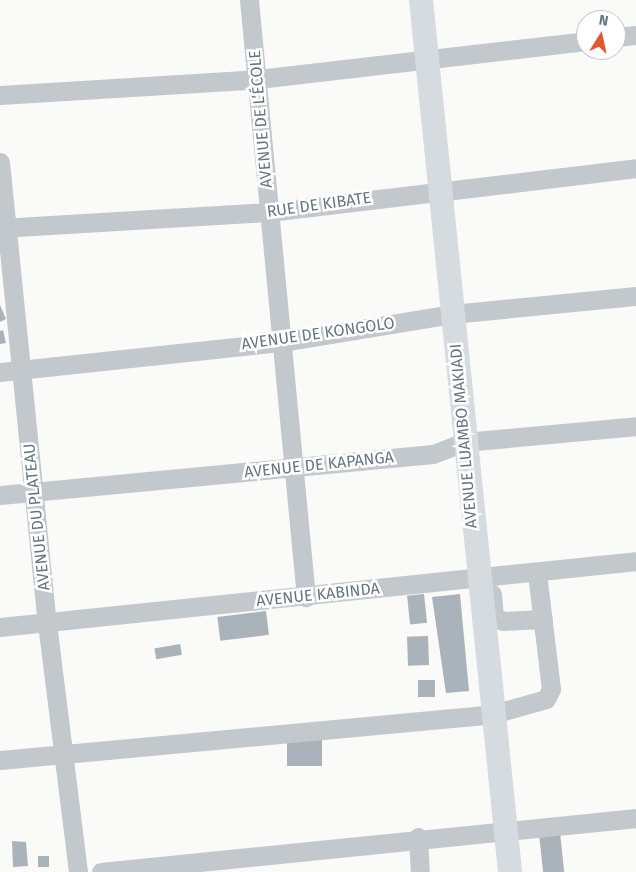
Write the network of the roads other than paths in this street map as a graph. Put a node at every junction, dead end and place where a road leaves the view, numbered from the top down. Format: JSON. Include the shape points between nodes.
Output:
{"nodes":[{"id":1,"x":249,"y":0,"type":"edge"},
{"id":2,"x":421,"y":0,"type":"edge"},
{"id":3,"x":576,"y":41,"type":"edge"},
{"id":4,"x":427,"y":58,"type":"junction"},
{"id":5,"x":258,"y":79,"type":"junction"},
{"id":6,"x":0,"y":95,"type":"edge"},
{"id":7,"x":0,"y":162,"type":"edge"},
{"id":8,"x":636,"y":168,"type":"edge"},
{"id":9,"x":439,"y":188,"type":"junction"},
{"id":10,"x":269,"y":212,"type":"junction"},
{"id":11,"x":4,"y":228,"type":"edge"},
{"id":12,"x":636,"y":296,"type":"edge"},
{"id":13,"x":452,"y":314,"type":"junction"},
{"id":14,"x":280,"y":342,"type":"junction"},
{"id":15,"x":23,"y":369,"type":"junction"},
{"id":16,"x":0,"y":372,"type":"edge"},
{"id":17,"x":636,"y":426,"type":"edge"},
{"id":18,"x":465,"y":442,"type":"junction"},
{"id":19,"x":295,"y":469,"type":"junction"},
{"id":20,"x":33,"y":492,"type":"junction"},
{"id":21,"x":0,"y":495,"type":"edge"},
{"id":22,"x":636,"y":561,"type":"edge"},
{"id":23,"x":537,"y":573,"type":"junction"},
{"id":24,"x":484,"y":578,"type":"junction"},
{"id":25,"x":306,"y":596,"type":"junction"},
{"id":26,"x":543,"y":618,"type":"junction"},
{"id":27,"x":47,"y":623,"type":"junction"},
{"id":28,"x":0,"y":627,"type":"edge"},
{"id":29,"x":493,"y":714,"type":"junction"},
{"id":30,"x":64,"y":752,"type":"junction"},
{"id":31,"x":0,"y":760,"type":"edge"},
{"id":32,"x":636,"y":818,"type":"edge"},
{"id":33,"x":506,"y":829,"type":"junction"},
{"id":34,"x":418,"y":837,"type":"junction"},
{"id":35,"x":242,"y":864,"type":"edge"},
{"id":36,"x":78,"y":872,"type":"edge"},
{"id":37,"x":101,"y":872,"type":"edge"},
{"id":38,"x":420,"y":872,"type":"edge"},
{"id":39,"x":510,"y":872,"type":"edge"}],
"edges":[{"from":1,"to":5,"type":"street","name":"AVENUE DE L’ÉCOLE"},
{"from":2,"to":4,"type":"main road","name":"AVENUE LUAMBO MAKIADI"},
{"from":3,"to":4,"type":"street"},
{"from":4,"to":5,"type":"street"},
{"from":4,"to":9,"type":"main road","name":"AVENUE LUAMBO MAKIADI"},
{"from":5,"to":6,"type":"street"},
{"from":5,"to":10,"type":"street","name":"AVENUE DE L’ÉCOLE"},
{"from":7,"to":11,"type":"street","name":"AVENUE DU PLATEAU"},
{"from":8,"to":9,"type":"street","name":"RUE DE KIBATE"},
{"from":9,"to":10,"type":"street","name":"RUE DE KIBATE"},
{"from":9,"to":13,"type":"main road","name":"AVENUE LUAMBO MAKIADI"},
{"from":10,"to":11,"type":"street","name":"RUE DE KIBATE"},
{"from":10,"to":14,"type":"street","name":"AVENUE DE L’ÉCOLE"},
{"from":11,"to":15,"type":"street","name":"AVENUE DU PLATEAU"},
{"from":12,"to":13,"type":"street","name":"AVENUE DE KONGOLO"},
{"from":13,"to":14,"type":"street","name":"AVENUE DE KONGOLO"},
{"from":13,"to":18,"type":"main road","name":"AVENUE LUAMBO MAKIADI"},
{"from":14,"to":15,"type":"street","name":"AVENUE DE KONGOLO"},
{"from":14,"to":19,"type":"street","name":"AVENUE DE L’ÉCOLE"},
{"from":15,"to":16,"type":"street","name":"AVENUE DE KONGOLO"},
{"from":15,"to":20,"type":"street","name":"AVENUE DU PLATEAU"},
{"from":17,"to":18,"type":"street","name":"AVENUE DE KAPANGA"},
{"from":18,"to":19,"type":"street","name":"AVENUE DE KAPANGA","via":[[433,454]]},
{"from":18,"to":24,"type":"main road","name":"AVENUE LUAMBO MAKIADI"},
{"from":19,"to":20,"type":"street","name":"AVENUE DE KAPANGA"},
{"from":19,"to":25,"type":"street","name":"AVENUE DE L’ÉCOLE"},
{"from":20,"to":21,"type":"street","name":"AVENUE DE KAPANGA"},
{"from":20,"to":27,"type":"street","name":"AVENUE DU PLATEAU"},
{"from":22,"to":23,"type":"street","name":"AVENUE KABINDA"},
{"from":23,"to":24,"type":"street","name":"AVENUE KABINDA"},
{"from":23,"to":26,"type":"street"},
{"from":24,"to":25,"type":"street","name":"AVENUE KABINDA"},
{"from":24,"to":26,"type":"street","via":[[494,616],[504,621]]},
{"from":24,"to":29,"type":"main road","name":"AVENUE LUAMBO MAKIADI"},
{"from":25,"to":27,"type":"street","name":"AVENUE KABINDA"},
{"from":26,"to":29,"type":"street","via":[[552,689],[546,699]]},
{"from":27,"to":28,"type":"street","name":"AVENUE KABINDA"},
{"from":27,"to":30,"type":"street","name":"AVENUE DU PLATEAU"},
{"from":29,"to":30,"type":"street"},
{"from":29,"to":33,"type":"main road","name":"AVENUE LUAMBO MAKIADI"},
{"from":30,"to":31,"type":"street"},
{"from":30,"to":36,"type":"street","name":"AVENUE DU PLATEAU"},
{"from":32,"to":33,"type":"street"},
{"from":33,"to":34,"type":"street"},
{"from":33,"to":39,"type":"main road","name":"AVENUE LUAMBO MAKIADI"},
{"from":34,"to":35,"type":"street"},
{"from":34,"to":38,"type":"street"},
{"from":35,"to":37,"type":"street"}]}
